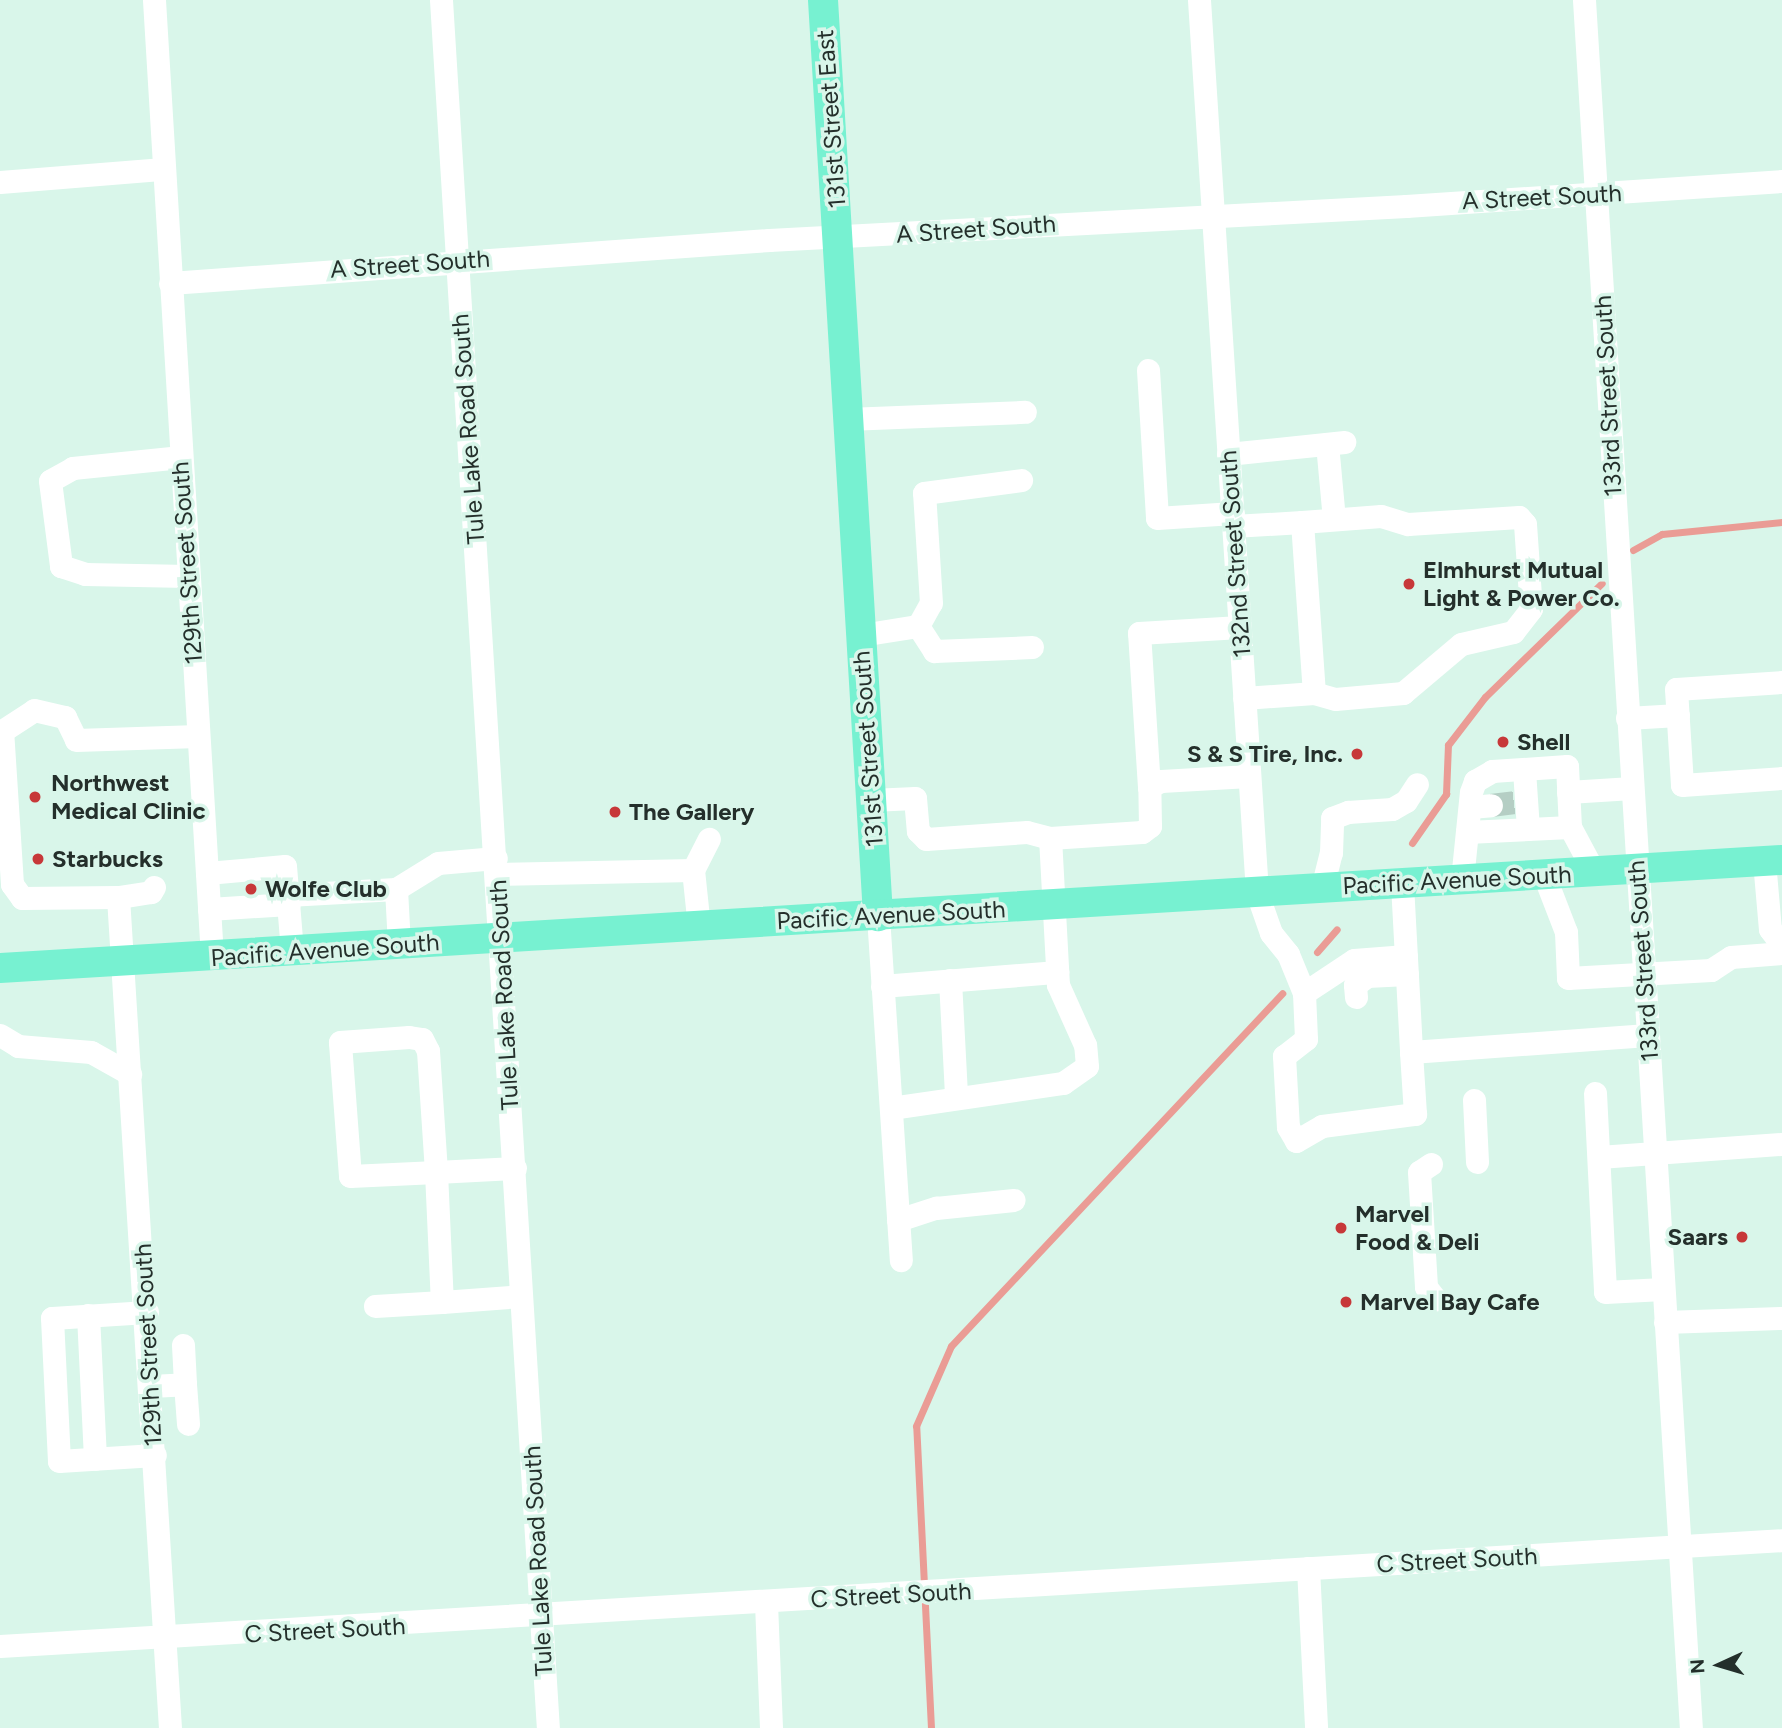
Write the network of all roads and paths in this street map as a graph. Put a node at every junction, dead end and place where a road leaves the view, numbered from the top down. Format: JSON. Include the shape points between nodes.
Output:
{"nodes":[{"id":1,"x":154,"y":0,"type":"edge"},
{"id":2,"x":441,"y":0,"type":"edge"},
{"id":3,"x":823,"y":0,"type":"edge"},
{"id":4,"x":1199,"y":0,"type":"edge"},
{"id":5,"x":1584,"y":0,"type":"edge"},
{"id":6,"x":163,"y":169,"type":"junction"},
{"id":7,"x":1782,"y":181,"type":"edge"},
{"id":8,"x":0,"y":182,"type":"edge"},
{"id":9,"x":1596,"y":195,"type":"junction"},
{"id":10,"x":1213,"y":215,"type":"junction"},
{"id":11,"x":838,"y":238,"type":"junction"},
{"id":12,"x":457,"y":261,"type":"junction"},
{"id":13,"x":170,"y":283,"type":"junction"},
{"id":14,"x":1148,"y":370,"type":"dead end"},
{"id":15,"x":1025,"y":412,"type":"dead end"},
{"id":16,"x":847,"y":419,"type":"junction"},
{"id":17,"x":1228,"y":454,"type":"junction"},
{"id":18,"x":181,"y":457,"type":"junction"},
{"id":19,"x":1021,"y":480,"type":"dead end"},
{"id":20,"x":1233,"y":519,"type":"junction"},
{"id":21,"x":1334,"y":519,"type":"junction"},
{"id":22,"x":1302,"y":522,"type":"junction"},
{"id":23,"x":188,"y":576,"type":"junction"},
{"id":24,"x":918,"y":626,"type":"junction"},
{"id":25,"x":1240,"y":626,"type":"junction"},
{"id":26,"x":861,"y":635,"type":"junction"},
{"id":27,"x":1032,"y":647,"type":"dead end"},
{"id":28,"x":1782,"y":682,"type":"edge"},
{"id":29,"x":1314,"y":694,"type":"junction"},
{"id":30,"x":1244,"y":698,"type":"junction"},
{"id":31,"x":1678,"y":715,"type":"junction"},
{"id":32,"x":1627,"y":718,"type":"junction"},
{"id":33,"x":198,"y":736,"type":"junction"},
{"id":34,"x":1524,"y":770,"type":"junction"},
{"id":35,"x":1250,"y":776,"type":"junction"},
{"id":36,"x":1782,"y":778,"type":"edge"},
{"id":37,"x":1417,"y":784,"type":"dead end"},
{"id":38,"x":1149,"y":787,"type":"junction"},
{"id":39,"x":1632,"y":788,"type":"junction"},
{"id":40,"x":1567,"y":792,"type":"junction"},
{"id":41,"x":871,"y":800,"type":"junction"},
{"id":42,"x":1570,"y":827,"type":"junction"},
{"id":43,"x":1528,"y":829,"type":"junction"},
{"id":44,"x":1467,"y":832,"type":"junction"},
{"id":45,"x":1050,"y":838,"type":"junction"},
{"id":46,"x":709,"y":839,"type":"dead end"},
{"id":47,"x":1773,"y":861,"type":"edge"},
{"id":48,"x":496,"y":866,"type":"junction"},
{"id":49,"x":1637,"y":869,"type":"junction"},
{"id":50,"x":694,"y":870,"type":"junction"},
{"id":51,"x":1594,"y":872,"type":"junction"},
{"id":52,"x":207,"y":873,"type":"junction"},
{"id":53,"x":1544,"y":875,"type":"junction"},
{"id":54,"x":1462,"y":880,"type":"junction"},
{"id":55,"x":1402,"y":884,"type":"junction"},
{"id":56,"x":154,"y":887,"type":"dead end"},
{"id":57,"x":1322,"y":888,"type":"junction"},
{"id":58,"x":396,"y":889,"type":"junction"},
{"id":59,"x":1257,"y":893,"type":"junction"},
{"id":60,"x":118,"y":897,"type":"junction"},
{"id":61,"x":288,"y":899,"type":"junction"},
{"id":62,"x":1054,"y":905,"type":"junction"},
{"id":63,"x":209,"y":908,"type":"junction"},
{"id":64,"x":878,"y":916,"type":"junction"},
{"id":65,"x":699,"y":927,"type":"junction"},
{"id":66,"x":500,"y":939,"type":"junction"},
{"id":67,"x":400,"y":945,"type":"junction"},
{"id":68,"x":1782,"y":945,"type":"edge"},
{"id":69,"x":292,"y":952,"type":"junction"},
{"id":70,"x":1782,"y":953,"type":"edge"},
{"id":71,"x":212,"y":957,"type":"junction"},
{"id":72,"x":122,"y":961,"type":"junction"},
{"id":73,"x":1406,"y":965,"type":"junction"},
{"id":74,"x":0,"y":968,"type":"edge"},
{"id":75,"x":1058,"y":972,"type":"junction"},
{"id":76,"x":1643,"y":973,"type":"junction"},
{"id":77,"x":950,"y":980,"type":"junction"},
{"id":78,"x":883,"y":986,"type":"junction"},
{"id":79,"x":1304,"y":993,"type":"junction"},
{"id":80,"x":1356,"y":997,"type":"dead end"},
{"id":81,"x":0,"y":1035,"type":"edge"},
{"id":82,"x":1647,"y":1035,"type":"junction"},
{"id":83,"x":1410,"y":1052,"type":"junction"},
{"id":84,"x":130,"y":1074,"type":"junction"},
{"id":85,"x":1595,"y":1093,"type":"dead end"},
{"id":86,"x":956,"y":1096,"type":"junction"},
{"id":87,"x":1474,"y":1100,"type":"dead end"},
{"id":88,"x":891,"y":1108,"type":"junction"},
{"id":89,"x":1782,"y":1144,"type":"edge"},
{"id":90,"x":1654,"y":1154,"type":"junction"},
{"id":91,"x":1599,"y":1157,"type":"junction"},
{"id":92,"x":1477,"y":1162,"type":"dead end"},
{"id":93,"x":1431,"y":1164,"type":"dead end"},
{"id":94,"x":515,"y":1168,"type":"junction"},
{"id":95,"x":436,"y":1172,"type":"junction"},
{"id":96,"x":1014,"y":1200,"type":"dead end"},
{"id":97,"x":898,"y":1220,"type":"junction"},
{"id":98,"x":901,"y":1260,"type":"dead end"},
{"id":99,"x":1663,"y":1289,"type":"junction"},
{"id":100,"x":522,"y":1296,"type":"junction"},
{"id":101,"x":1436,"y":1300,"type":"dead end"},
{"id":102,"x":442,"y":1302,"type":"junction"},
{"id":103,"x":375,"y":1306,"type":"dead end"},
{"id":104,"x":146,"y":1312,"type":"junction"},
{"id":105,"x":88,"y":1315,"type":"junction"},
{"id":106,"x":1782,"y":1318,"type":"edge"},
{"id":107,"x":1665,"y":1322,"type":"junction"},
{"id":108,"x":183,"y":1345,"type":"dead end"},
{"id":109,"x":185,"y":1384,"type":"junction"},
{"id":110,"x":150,"y":1386,"type":"junction"},
{"id":111,"x":188,"y":1424,"type":"dead end"},
{"id":112,"x":155,"y":1455,"type":"junction"},
{"id":113,"x":95,"y":1459,"type":"junction"},
{"id":114,"x":1782,"y":1541,"type":"edge"},
{"id":115,"x":1681,"y":1547,"type":"junction"},
{"id":116,"x":1308,"y":1568,"type":"junction"},
{"id":117,"x":766,"y":1603,"type":"junction"},
{"id":118,"x":541,"y":1616,"type":"junction"},
{"id":119,"x":166,"y":1638,"type":"junction"},
{"id":120,"x":0,"y":1646,"type":"edge"},
{"id":121,"x":170,"y":1728,"type":"edge"},
{"id":122,"x":548,"y":1728,"type":"edge"},
{"id":123,"x":771,"y":1728,"type":"edge"},
{"id":124,"x":1316,"y":1728,"type":"edge"},
{"id":125,"x":1691,"y":1728,"type":"edge"}],
"edges":[{"from":1,"to":6,"type":"street","name":"129th Street South"},
{"from":2,"to":12,"type":"street","name":"Tule Lake Road South"},
{"from":3,"to":11,"type":"main road","name":"131st Street East"},
{"from":4,"to":10,"type":"street","name":"132nd Street South"},
{"from":5,"to":9,"type":"street","name":"133rd Street South"},
{"from":6,"to":8,"type":"street"},
{"from":6,"to":13,"type":"street","name":"129th Street South"},
{"from":7,"to":9,"type":"street","name":"A Street South"},
{"from":9,"to":10,"type":"street","name":"A Street South"},
{"from":9,"to":32,"type":"street","name":"133rd Street South"},
{"from":10,"to":11,"type":"street","name":"A Street South"},
{"from":10,"to":17,"type":"street","name":"132nd Street South"},
{"from":11,"to":12,"type":"street","name":"A Street South"},
{"from":11,"to":16,"type":"main road","name":"131st Street South"},
{"from":12,"to":13,"type":"street","name":"A Street South"},
{"from":12,"to":48,"type":"street","name":"Tule Lake Road South"},
{"from":13,"to":18,"type":"street","name":"129th Street South"},
{"from":14,"to":20,"type":"street","via":[[1157,518]]},
{"from":15,"to":16,"type":"street"},
{"from":16,"to":26,"type":"main road","name":"131st Street South"},
{"from":17,"to":20,"type":"street","name":"132nd Street South"},
{"from":17,"to":21,"type":"street","via":[[1335,443]]},
{"from":18,"to":23,"type":"street","name":"129th Street South"},
{"from":18,"to":23,"type":"street","via":[[73,468],[50,481],[61,566],[86,574]]},
{"from":19,"to":24,"type":"street","via":[[924,493],[931,603]]},
{"from":20,"to":22,"type":"street"},
{"from":20,"to":25,"type":"street","name":"132nd Street South"},
{"from":21,"to":22,"type":"street"},
{"from":21,"to":29,"type":"street","via":[[1381,516],[1408,524],[1519,517],[1525,524],[1531,609],[1513,632],[1461,644],[1404,693],[1335,699]]},
{"from":22,"to":29,"type":"street"},
{"from":23,"to":33,"type":"street","name":"129th Street South"},
{"from":24,"to":26,"type":"street"},
{"from":24,"to":27,"type":"street","via":[[934,651]]},
{"from":25,"to":30,"type":"street","name":"132nd Street South"},
{"from":25,"to":38,"type":"street","via":[[1139,633]]},
{"from":26,"to":41,"type":"main road","name":"131st Street South"},
{"from":28,"to":31,"type":"street","via":[[1676,689]]},
{"from":29,"to":30,"type":"street"},
{"from":30,"to":35,"type":"street","name":"132nd Street South"},
{"from":31,"to":32,"type":"street"},
{"from":31,"to":36,"type":"street","via":[[1682,785]]},
{"from":32,"to":39,"type":"street","name":"133rd Street South"},
{"from":33,"to":52,"type":"street","name":"129th Street South"},
{"from":33,"to":60,"type":"street","via":[[76,740],[65,717],[34,710],[2,731],[12,884],[22,898]]},
{"from":34,"to":40,"type":"street","via":[[1567,766]]},
{"from":34,"to":43,"type":"street","via":[[1522,802]]},
{"from":34,"to":44,"type":"street","via":[[1492,771],[1475,781],[1480,806]]},
{"from":35,"to":38,"type":"street","via":[[1161,781]]},
{"from":35,"to":59,"type":"street","name":"132nd Street South"},
{"from":37,"to":57,"type":"street","via":[[1406,802],[1392,809],[1348,812],[1332,818],[1331,853]]},
{"from":38,"to":45,"type":"street","via":[[1150,826],[1142,832]]},
{"from":39,"to":40,"type":"street"},
{"from":39,"to":49,"type":"street","name":"133rd Street South"},
{"from":40,"to":42,"type":"street"},
{"from":41,"to":45,"type":"street","via":[[915,798],[918,831],[926,839],[1027,832]]},
{"from":41,"to":64,"type":"main road","name":"131st Street South"},
{"from":42,"to":43,"type":"street"},
{"from":42,"to":51,"type":"street"},
{"from":43,"to":44,"type":"street"},
{"from":44,"to":54,"type":"street"},
{"from":45,"to":62,"type":"street"},
{"from":46,"to":50,"type":"street"},
{"from":47,"to":49,"type":"main road","name":"Pacific Avenue South"},
{"from":47,"to":68,"type":"street","via":[[1770,929]]},
{"from":48,"to":50,"type":"street"},
{"from":48,"to":58,"type":"street","via":[[438,863]]},
{"from":48,"to":66,"type":"street","name":"Tule Lake Road South"},
{"from":49,"to":51,"type":"main road","name":"Pacific Avenue South"},
{"from":49,"to":76,"type":"street","name":"133rd Street South"},
{"from":50,"to":65,"type":"street"},
{"from":51,"to":53,"type":"main road","name":"Pacific Avenue South"},
{"from":52,"to":61,"type":"street","via":[[285,866]]},
{"from":52,"to":63,"type":"street","name":"129th Street South"},
{"from":53,"to":54,"type":"main road","name":"Pacific Avenue South"},
{"from":53,"to":76,"type":"street","via":[[1566,932],[1568,978]]},
{"from":54,"to":55,"type":"main road","name":"Pacific Avenue South"},
{"from":55,"to":57,"type":"main road","name":"Pacific Avenue South"},
{"from":55,"to":73,"type":"street"},
{"from":56,"to":60,"type":"street","via":[[151,892]]},
{"from":57,"to":59,"type":"main road","name":"Pacific Avenue South"},
{"from":58,"to":61,"type":"street"},
{"from":58,"to":67,"type":"street"},
{"from":59,"to":62,"type":"main road","name":"Pacific Avenue South"},
{"from":59,"to":79,"type":"street","name":"132nd Street South","via":[[1270,933],[1288,954]]},
{"from":60,"to":72,"type":"street","name":"129th Street South"},
{"from":61,"to":63,"type":"street"},
{"from":61,"to":69,"type":"street"},
{"from":62,"to":64,"type":"main road","name":"Pacific Avenue South"},
{"from":62,"to":75,"type":"street"},
{"from":63,"to":71,"type":"street","name":"129th Street South"},
{"from":64,"to":65,"type":"main road","name":"Pacific Avenue South"},
{"from":64,"to":78,"type":"street","name":"131st Street South"},
{"from":65,"to":66,"type":"main road","name":"Pacific Avenue South"},
{"from":66,"to":67,"type":"main road","name":"Pacific Avenue South"},
{"from":66,"to":94,"type":"street","name":"Tule Lake Road South"},
{"from":67,"to":69,"type":"main road","name":"Pacific Avenue South"},
{"from":69,"to":71,"type":"main road","name":"Pacific Avenue South"},
{"from":70,"to":76,"type":"street","via":[[1731,957],[1711,970]]},
{"from":71,"to":72,"type":"main road","name":"Pacific Avenue South"},
{"from":72,"to":74,"type":"main road","name":"Pacific Avenue South"},
{"from":72,"to":84,"type":"street","name":"129th Street South"},
{"from":73,"to":79,"type":"street","via":[[1354,960]]},
{"from":73,"to":80,"type":"street","via":[[1367,976],[1355,985]]},
{"from":73,"to":83,"type":"street"},
{"from":75,"to":77,"type":"street"},
{"from":75,"to":86,"type":"street","via":[[1058,985],[1085,1045],[1087,1066],[1063,1083]]},
{"from":76,"to":82,"type":"street","name":"133rd Street South"},
{"from":77,"to":78,"type":"street"},
{"from":77,"to":86,"type":"street"},
{"from":78,"to":88,"type":"street","name":"131st Street South"},
{"from":79,"to":83,"type":"street","name":"132nd Street South","via":[[1306,1039],[1284,1056],[1287,1127],[1296,1141],[1322,1126],[1415,1114]]},
{"from":81,"to":84,"type":"street","via":[[18,1045],[91,1052]]},
{"from":82,"to":83,"type":"street"},
{"from":82,"to":90,"type":"street","name":"133rd Street South"},
{"from":84,"to":104,"type":"street","name":"129th Street South"},
{"from":85,"to":91,"type":"street"},
{"from":86,"to":88,"type":"street"},
{"from":87,"to":92,"type":"street"},
{"from":88,"to":97,"type":"street","name":"131st Street South"},
{"from":89,"to":90,"type":"street"},
{"from":90,"to":91,"type":"street"},
{"from":90,"to":99,"type":"street","name":"133rd Street South"},
{"from":91,"to":99,"type":"street","via":[[1605,1292]]},
{"from":93,"to":101,"type":"street","via":[[1419,1172],[1426,1287]]},
{"from":94,"to":95,"type":"street"},
{"from":94,"to":100,"type":"street","name":"Tule Lake Road South"},
{"from":95,"to":95,"type":"street","via":[[428,1051],[422,1039],[340,1042],[350,1176]]},
{"from":95,"to":102,"type":"street"},
{"from":96,"to":97,"type":"street","via":[[936,1208]]},
{"from":97,"to":98,"type":"street","name":"131st Street South"},
{"from":99,"to":107,"type":"street","name":"133rd Street South"},
{"from":100,"to":102,"type":"street"},
{"from":100,"to":118,"type":"street","name":"Tule Lake Road South"},
{"from":102,"to":103,"type":"street"},
{"from":104,"to":105,"type":"street"},
{"from":104,"to":110,"type":"street","name":"129th Street South"},
{"from":105,"to":113,"type":"street"},
{"from":105,"to":113,"type":"street","via":[[52,1318],[59,1461]]},
{"from":106,"to":107,"type":"street"},
{"from":107,"to":115,"type":"street","name":"133rd Street South"},
{"from":108,"to":109,"type":"street"},
{"from":109,"to":110,"type":"street"},
{"from":109,"to":111,"type":"street"},
{"from":110,"to":112,"type":"street","name":"129th Street South"},
{"from":112,"to":113,"type":"street"},
{"from":112,"to":119,"type":"street","name":"129th Street South"},
{"from":114,"to":115,"type":"street","name":"C Street South"},
{"from":115,"to":116,"type":"street","name":"C Street South"},
{"from":115,"to":125,"type":"street","name":"133rd Street South"},
{"from":116,"to":117,"type":"street","name":"C Street South"},
{"from":116,"to":124,"type":"street"},
{"from":117,"to":118,"type":"street","name":"C Street South"},
{"from":117,"to":123,"type":"street"},
{"from":118,"to":119,"type":"street","name":"C Street South"},
{"from":118,"to":122,"type":"street","name":"Tule Lake Road South"},
{"from":119,"to":120,"type":"street","name":"C Street South"},
{"from":119,"to":121,"type":"street","name":"129th Street South"}]}
